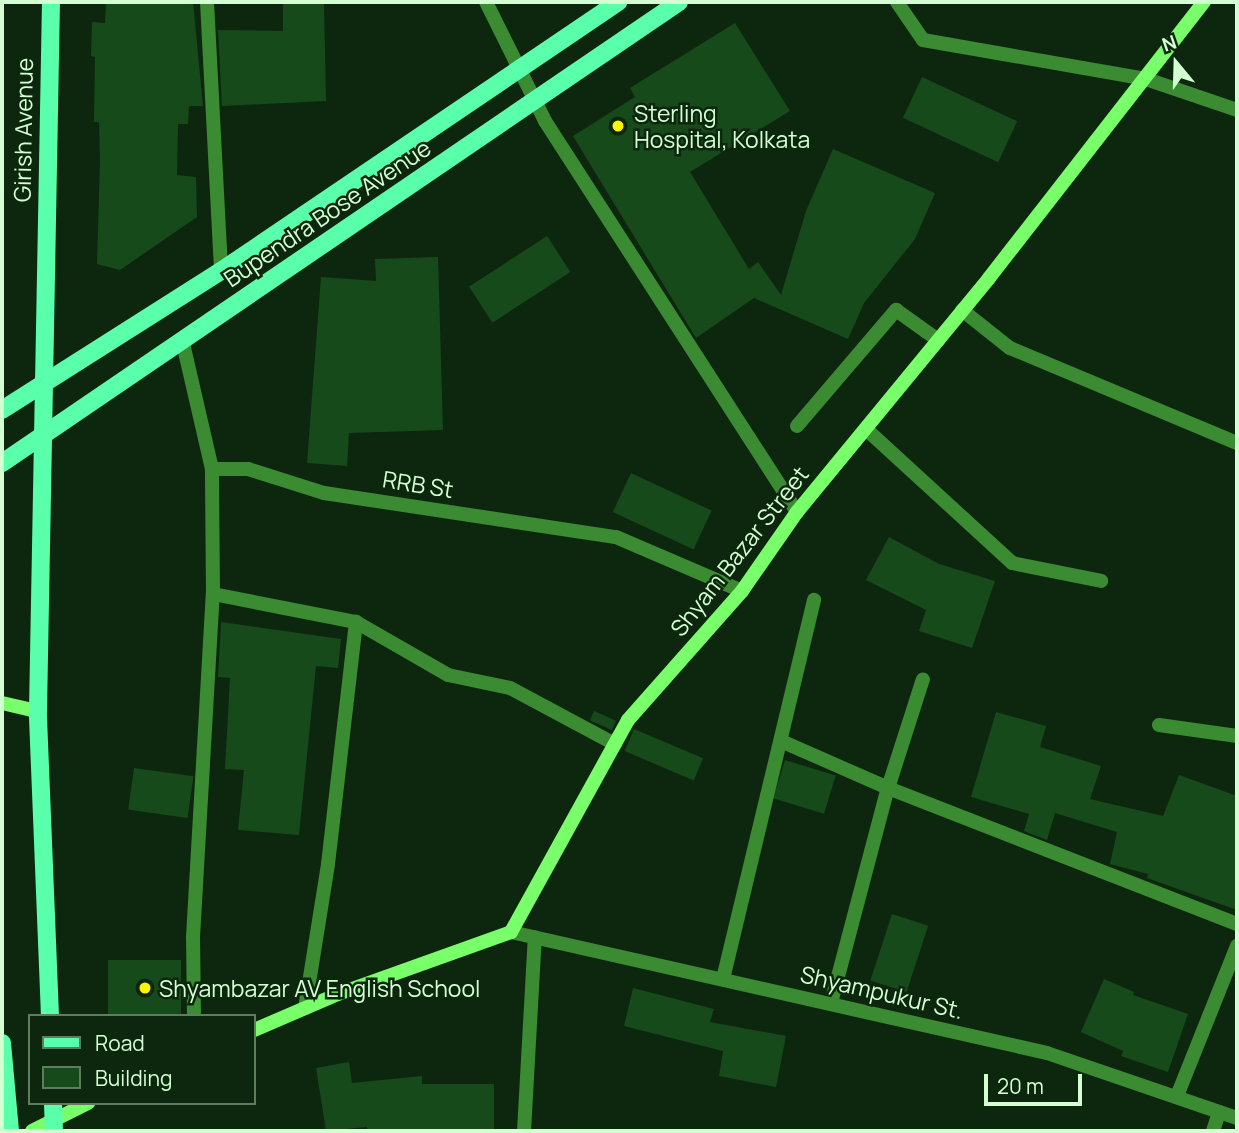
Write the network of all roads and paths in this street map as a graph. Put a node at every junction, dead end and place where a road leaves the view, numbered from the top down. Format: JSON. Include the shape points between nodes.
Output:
{"nodes":[{"id":1,"x":51,"y":2,"type":"edge"},
{"id":2,"x":207,"y":2,"type":"edge"},
{"id":3,"x":486,"y":2,"type":"edge"},
{"id":4,"x":618,"y":2,"type":"edge"},
{"id":5,"x":680,"y":2,"type":"edge"},
{"id":6,"x":897,"y":2,"type":"edge"},
{"id":7,"x":1204,"y":2,"type":"edge"},
{"id":8,"x":519,"y":72,"type":"junction"},
{"id":9,"x":1146,"y":79,"type":"junction"},
{"id":10,"x":535,"y":102,"type":"junction"},
{"id":11,"x":1237,"y":110,"type":"edge"},
{"id":12,"x":221,"y":271,"type":"junction"},
{"id":13,"x":962,"y":310,"type":"junction"},
{"id":14,"x":182,"y":339,"type":"junction"},
{"id":15,"x":938,"y":340,"type":"junction"},
{"id":16,"x":41,"y":385,"type":"junction"},
{"id":17,"x":2,"y":410,"type":"edge"},
{"id":18,"x":797,"y":426,"type":"dead end"},
{"id":19,"x":866,"y":429,"type":"junction"},
{"id":20,"x":41,"y":435,"type":"junction"},
{"id":21,"x":1237,"y":443,"type":"edge"},
{"id":22,"x":2,"y":463,"type":"edge"},
{"id":23,"x":212,"y":469,"type":"junction"},
{"id":24,"x":797,"y":512,"type":"junction"},
{"id":25,"x":1101,"y":581,"type":"dead end"},
{"id":26,"x":742,"y":591,"type":"junction"},
{"id":27,"x":213,"y":594,"type":"junction"},
{"id":28,"x":814,"y":600,"type":"dead end"},
{"id":29,"x":356,"y":622,"type":"junction"},
{"id":30,"x":923,"y":679,"type":"dead end"},
{"id":31,"x":2,"y":703,"type":"edge"},
{"id":32,"x":38,"y":711,"type":"junction"},
{"id":33,"x":1159,"y":725,"type":"dead end"},
{"id":34,"x":1237,"y":736,"type":"edge"},
{"id":35,"x":781,"y":741,"type":"junction"},
{"id":36,"x":615,"y":744,"type":"junction"},
{"id":37,"x":888,"y":788,"type":"junction"},
{"id":38,"x":1237,"y":924,"type":"edge"},
{"id":39,"x":511,"y":932,"type":"junction"},
{"id":40,"x":535,"y":937,"type":"junction"},
{"id":41,"x":1237,"y":946,"type":"edge"},
{"id":42,"x":723,"y":979,"type":"junction"},
{"id":43,"x":831,"y":1003,"type":"junction"},
{"id":44,"x":305,"y":1009,"type":"junction"},
{"id":45,"x":50,"y":1014,"type":"edge"},
{"id":46,"x":194,"y":1014,"type":"edge"},
{"id":47,"x":256,"y":1029,"type":"edge"},
{"id":48,"x":2,"y":1043,"type":"edge"},
{"id":49,"x":1177,"y":1096,"type":"junction"},
{"id":50,"x":83,"y":1105,"type":"edge"},
{"id":51,"x":1219,"y":1112,"type":"junction"},
{"id":52,"x":54,"y":1118,"type":"edge"},
{"id":53,"x":1237,"y":1118,"type":"edge"},
{"id":54,"x":10,"y":1131,"type":"edge"},
{"id":55,"x":32,"y":1131,"type":"edge"},
{"id":56,"x":524,"y":1131,"type":"edge"},
{"id":57,"x":1213,"y":1131,"type":"edge"}],
"edges":[{"from":1,"to":16,"type":"main road","name":"Girish Avenue"},
{"from":2,"to":12,"type":"street"},
{"from":3,"to":8,"type":"street"},
{"from":4,"to":8,"type":"main road","name":"Bupendra Bose Avenue"},
{"from":5,"to":10,"type":"main road","name":"Bupendra Bose Avenue"},
{"from":6,"to":9,"type":"street","via":[[923,40]]},
{"from":7,"to":9,"type":"street","name":"Shyam Bazar Street"},
{"from":8,"to":10,"type":"street"},
{"from":8,"to":12,"type":"main road","name":"Bupendra Bose Avenue"},
{"from":9,"to":11,"type":"street"},
{"from":9,"to":13,"type":"street","name":"Shyam Bazar Street"},
{"from":10,"to":14,"type":"main road","name":"Bupendra Bose Avenue"},
{"from":10,"to":24,"type":"street"},
{"from":12,"to":16,"type":"main road","name":"Bupendra Bose Avenue"},
{"from":13,"to":15,"type":"street","name":"Shyam Bazar Street"},
{"from":13,"to":21,"type":"street","via":[[1010,348]]},
{"from":14,"to":20,"type":"main road","name":"Bupendra Bose Avenue"},
{"from":14,"to":23,"type":"street"},
{"from":15,"to":18,"type":"street","via":[[896,310]]},
{"from":15,"to":19,"type":"street","name":"Shyam Bazar Street"},
{"from":16,"to":17,"type":"main road","name":"Bupendra Bose Avenue"},
{"from":16,"to":20,"type":"main road","name":"Girish Avenue"},
{"from":19,"to":24,"type":"street","name":"Shyam Bazar Street"},
{"from":19,"to":25,"type":"street","via":[[1012,563]]},
{"from":20,"to":22,"type":"main road","name":"Bupendra Bose Avenue"},
{"from":20,"to":32,"type":"main road","name":"Girish Avenue"},
{"from":23,"to":26,"type":"street","name":"RRB St","via":[[248,470],[324,493],[616,537]]},
{"from":23,"to":27,"type":"street"},
{"from":24,"to":26,"type":"street","name":"Shyam Bazar Street"},
{"from":26,"to":36,"type":"street","name":"Shyam Bazar Street","via":[[628,720]]},
{"from":27,"to":29,"type":"street"},
{"from":27,"to":46,"type":"street","via":[[193,937]]},
{"from":28,"to":35,"type":"street"},
{"from":29,"to":36,"type":"street","via":[[448,675],[510,688]]},
{"from":29,"to":44,"type":"street","via":[[328,864]]},
{"from":30,"to":37,"type":"street"},
{"from":31,"to":32,"type":"street"},
{"from":32,"to":45,"type":"main road","name":"Girish Avenue"},
{"from":33,"to":34,"type":"street"},
{"from":35,"to":37,"type":"street"},
{"from":35,"to":42,"type":"street"},
{"from":36,"to":39,"type":"street","name":"Shyam Bazar Street"},
{"from":37,"to":38,"type":"street"},
{"from":37,"to":43,"type":"street"},
{"from":39,"to":40,"type":"street","name":"Shyampukur St."},
{"from":39,"to":44,"type":"street"},
{"from":40,"to":42,"type":"street","name":"Shyampukur St."},
{"from":40,"to":56,"type":"street"},
{"from":41,"to":49,"type":"street"},
{"from":42,"to":43,"type":"street","name":"Shyampukur St."},
{"from":43,"to":49,"type":"street","name":"Shyampukur St.","via":[[1047,1053]]},
{"from":44,"to":47,"type":"street"},
{"from":48,"to":54,"type":"main road"},
{"from":49,"to":51,"type":"street","name":"Shyampukur St."},
{"from":50,"to":52,"type":"street"},
{"from":51,"to":53,"type":"street","name":"Shyampukur St."},
{"from":51,"to":57,"type":"street"},
{"from":52,"to":55,"type":"street"}]}
